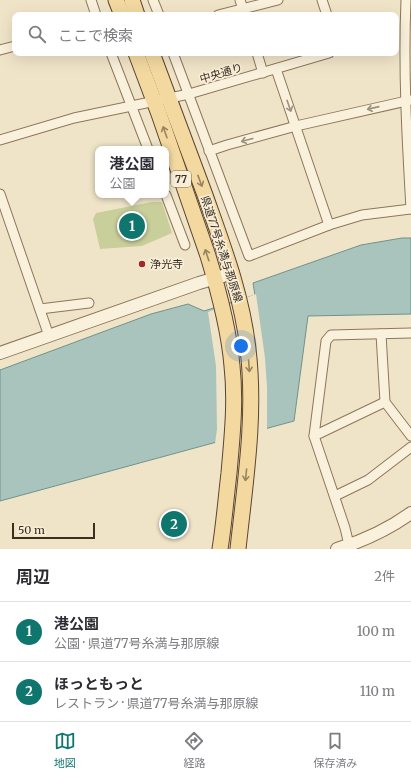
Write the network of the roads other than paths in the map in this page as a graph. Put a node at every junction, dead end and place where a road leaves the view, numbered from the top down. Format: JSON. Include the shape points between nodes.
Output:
{"nodes":[{"id":1,"x":91,"y":0,"type":"edge"},
{"id":2,"x":116,"y":0,"type":"edge"},
{"id":3,"x":132,"y":0,"type":"edge"},
{"id":4,"x":154,"y":0,"type":"edge"},
{"id":5,"x":278,"y":0,"type":"edge"},
{"id":6,"x":322,"y":0,"type":"edge"},
{"id":7,"x":406,"y":0,"type":"edge"},
{"id":8,"x":242,"y":8,"type":"edge"},
{"id":9,"x":95,"y":12,"type":"edge"},
{"id":10,"x":121,"y":12,"type":"edge"},
{"id":11,"x":137,"y":12,"type":"edge"},
{"id":12,"x":158,"y":12,"type":"edge"},
{"id":13,"x":228,"y":12,"type":"edge"},
{"id":14,"x":326,"y":12,"type":"edge"},
{"id":15,"x":404,"y":34,"type":"edge"},
{"id":16,"x":12,"y":47,"type":"edge"},
{"id":17,"x":0,"y":50,"type":"edge"},
{"id":18,"x":112,"y":56,"type":"edge"},
{"id":19,"x":137,"y":56,"type":"edge"},
{"id":20,"x":153,"y":56,"type":"edge"},
{"id":21,"x":174,"y":56,"type":"edge"},
{"id":22,"x":258,"y":56,"type":"edge"},
{"id":23,"x":319,"y":56,"type":"edge"},
{"id":24,"x":276,"y":69,"type":"junction"},
{"id":25,"x":263,"y":73,"type":"junction"},
{"id":26,"x":189,"y":94,"type":"junction"},
{"id":27,"x":170,"y":99,"type":"junction"},
{"id":28,"x":408,"y":100,"type":"edge"},
{"id":29,"x":154,"y":102,"type":"junction"},
{"id":30,"x":132,"y":105,"type":"junction"},
{"id":31,"x":296,"y":126,"type":"junction"},
{"id":32,"x":0,"y":140,"type":"edge"},
{"id":33,"x":147,"y":146,"type":"edge"},
{"id":34,"x":209,"y":152,"type":"junction"},
{"id":35,"x":409,"y":162,"type":"edge"},
{"id":36,"x":0,"y":194,"type":"edge"},
{"id":37,"x":167,"y":198,"type":"edge"},
{"id":38,"x":411,"y":210,"type":"edge"},
{"id":39,"x":329,"y":225,"type":"junction"},
{"id":40,"x":185,"y":245,"type":"dead end"},
{"id":41,"x":233,"y":273,"type":"junction"},
{"id":42,"x":215,"y":278,"type":"junction"},
{"id":43,"x":89,"y":303,"type":"dead end"},
{"id":44,"x":40,"y":309,"type":"junction"},
{"id":45,"x":411,"y":333,"type":"edge"},
{"id":46,"x":381,"y":334,"type":"junction"},
{"id":47,"x":49,"y":336,"type":"junction"},
{"id":48,"x":0,"y":353,"type":"edge"},
{"id":49,"x":385,"y":402,"type":"junction"},
{"id":50,"x":314,"y":436,"type":"junction"},
{"id":51,"x":411,"y":436,"type":"edge"},
{"id":52,"x":411,"y":447,"type":"edge"},
{"id":53,"x":335,"y":496,"type":"junction"},
{"id":54,"x":411,"y":513,"type":"edge"},
{"id":55,"x":350,"y":547,"type":"edge"},
{"id":56,"x":220,"y":549,"type":"edge"},
{"id":57,"x":238,"y":549,"type":"edge"},
{"id":58,"x":337,"y":549,"type":"edge"}],
"edges":[{"from":1,"to":9,"type":"street"},
{"from":2,"to":10,"type":"main road"},
{"from":3,"to":11,"type":"main road"},
{"from":4,"to":12,"type":"street"},
{"from":5,"to":8,"type":"street"},
{"from":6,"to":14,"type":"street"},
{"from":7,"to":15,"type":"street"},
{"from":8,"to":13,"type":"street"},
{"from":15,"to":28,"type":"street"},
{"from":16,"to":17,"type":"street"},
{"from":18,"to":30,"type":"street"},
{"from":19,"to":29,"type":"main road","name":"県道77号糸満与那原線","number":"77"},
{"from":20,"to":27,"type":"main road","name":"県道77号糸満与那原線","number":"77"},
{"from":21,"to":26,"type":"street"},
{"from":22,"to":25,"type":"street"},
{"from":23,"to":24,"type":"street","name":"中央通り"},
{"from":24,"to":25,"type":"street","name":"中央通り"},
{"from":24,"to":31,"type":"street","one_way":true},
{"from":25,"to":26,"type":"street","name":"中央通り"},
{"from":26,"to":27,"type":"street","name":"中央通り"},
{"from":26,"to":34,"type":"street"},
{"from":27,"to":29,"type":"street","name":"中央通り"},
{"from":27,"to":41,"type":"main road","name":"県道77号糸満与那原線","number":"77","one_way":true},
{"from":28,"to":31,"type":"street","one_way":true},
{"from":28,"to":35,"type":"street"},
{"from":29,"to":30,"type":"street","name":"中央通り"},
{"from":42,"to":29,"type":"main road","name":"県道77号糸満与那原線","number":"77","one_way":true},
{"from":30,"to":32,"type":"street","name":"中央通り","via":[[74,118]]},
{"from":30,"to":33,"type":"street"},
{"from":31,"to":34,"type":"street","one_way":true},
{"from":31,"to":39,"type":"street"},
{"from":34,"to":39,"type":"street","via":[[249,256]]},
{"from":35,"to":38,"type":"street"},
{"from":36,"to":44,"type":"street"},
{"from":37,"to":40,"type":"street"},
{"from":38,"to":39,"type":"street","via":[[362,215]]},
{"from":41,"to":42,"type":"street"},
{"from":41,"to":57,"type":"main road","name":"県道77号糸満与那原線","number":"77","one_way":true,"via":[[248,351],[251,400],[250,436]]},
{"from":42,"to":47,"type":"street"},
{"from":42,"to":56,"type":"main road","name":"県道77号糸満与那原線","number":"77","via":[[227,330],[232,366],[233,404],[232,440]]},
{"from":43,"to":44,"type":"street"},
{"from":44,"to":47,"type":"street"},
{"from":45,"to":46,"type":"street"},
{"from":46,"to":49,"type":"street"},
{"from":46,"to":50,"type":"street","via":[[331,335],[326,341]]},
{"from":47,"to":48,"type":"street"},
{"from":49,"to":50,"type":"street"},
{"from":49,"to":51,"type":"street"},
{"from":50,"to":53,"type":"street"},
{"from":52,"to":53,"type":"street","via":[[368,480]]},
{"from":53,"to":55,"type":"street"},
{"from":54,"to":55,"type":"street","via":[[396,524]]},
{"from":55,"to":58,"type":"street"}]}
